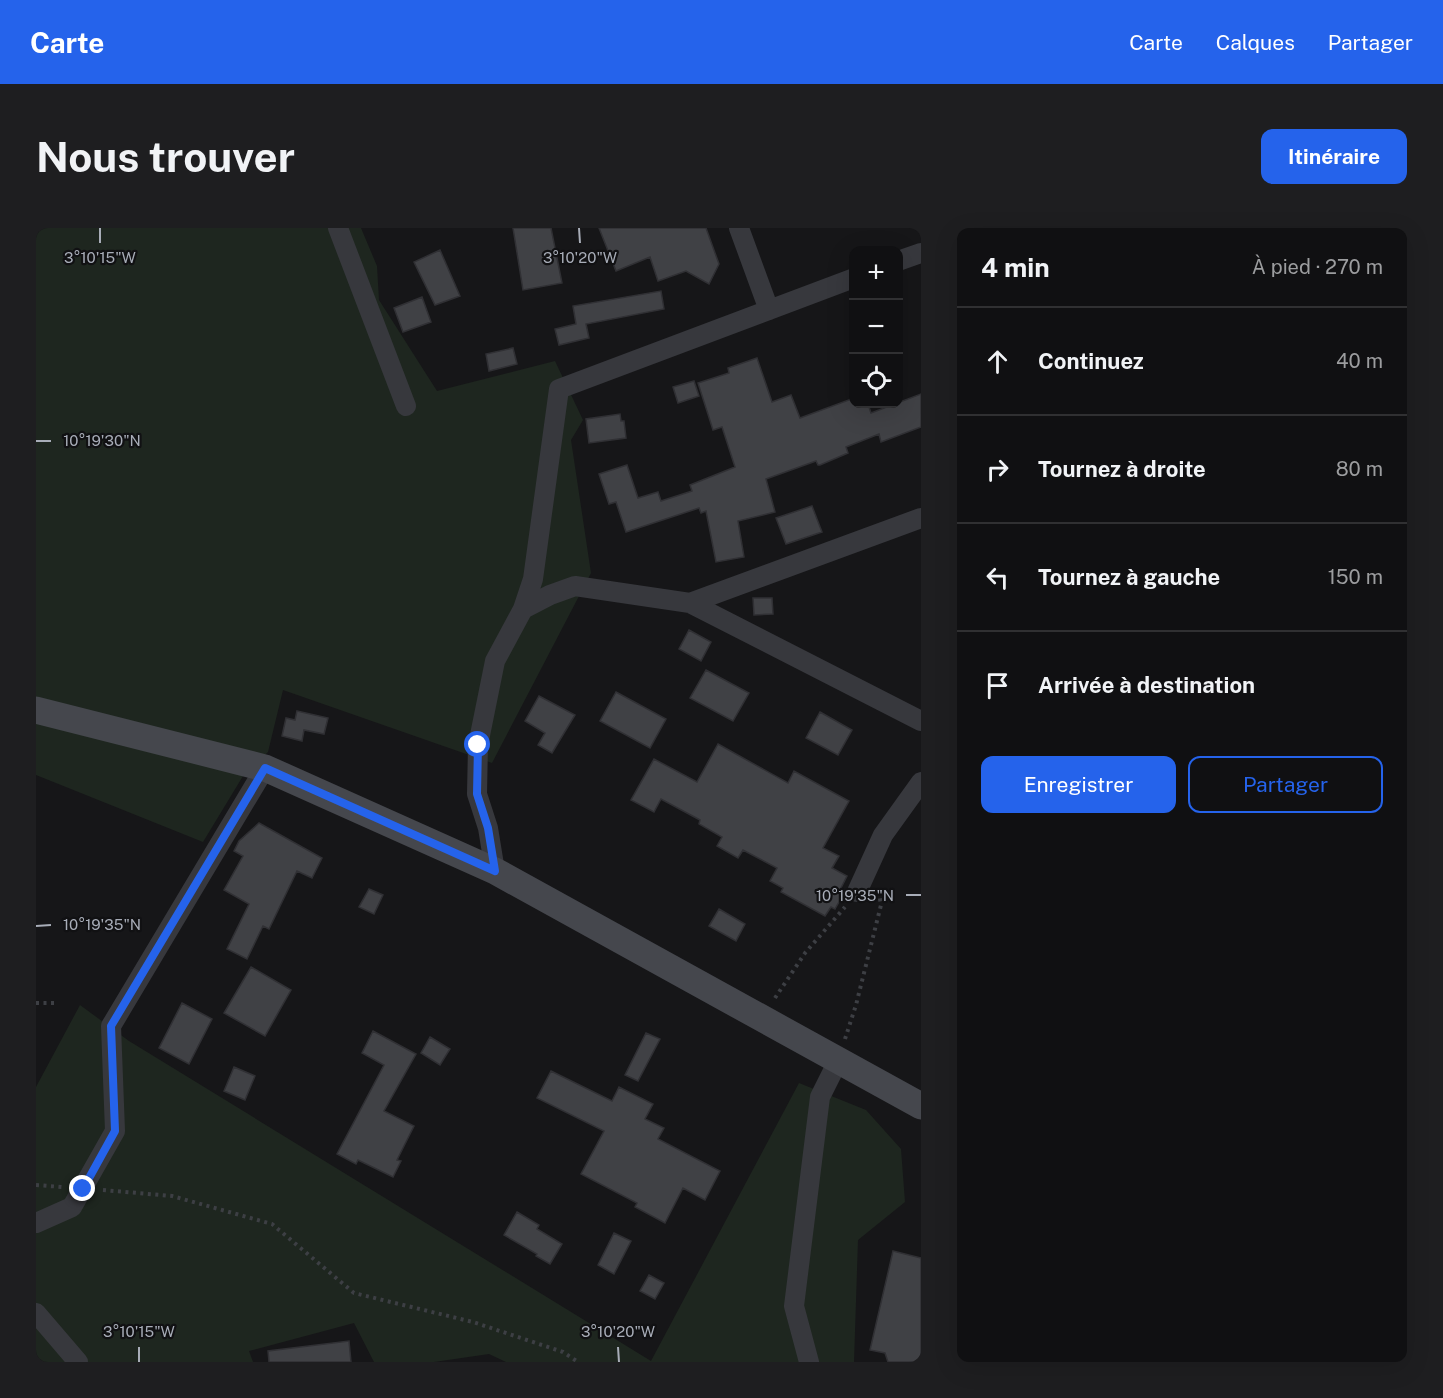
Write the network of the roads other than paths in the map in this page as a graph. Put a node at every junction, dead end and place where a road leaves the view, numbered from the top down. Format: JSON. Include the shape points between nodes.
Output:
{"nodes":[{"id":1,"x":338,"y":228,"type":"edge"},
{"id":2,"x":739,"y":228,"type":"edge"},
{"id":3,"x":921,"y":253,"type":"edge"},
{"id":4,"x":903,"y":259,"type":"edge"},
{"id":5,"x":849,"y":280,"type":"edge"},
{"id":6,"x":769,"y":310,"type":"junction"},
{"id":7,"x":406,"y":406,"type":"dead end"},
{"id":8,"x":921,"y":518,"type":"edge"},
{"id":9,"x":690,"y":603,"type":"junction"},
{"id":10,"x":523,"y":609,"type":"junction"},
{"id":11,"x":36,"y":710,"type":"edge"},
{"id":12,"x":921,"y":721,"type":"edge"},
{"id":13,"x":265,"y":768,"type":"junction"},
{"id":14,"x":921,"y":782,"type":"edge"},
{"id":15,"x":495,"y":871,"type":"junction"},
{"id":16,"x":857,"y":892,"type":"road end"},
{"id":17,"x":838,"y":1061,"type":"junction"},
{"id":18,"x":921,"y":1106,"type":"edge"},
{"id":19,"x":36,"y":1223,"type":"edge"},
{"id":20,"x":36,"y":1313,"type":"edge"},
{"id":21,"x":78,"y":1362,"type":"edge"},
{"id":22,"x":809,"y":1362,"type":"edge"}],
"edges":[{"from":1,"to":7,"type":"street"},
{"from":2,"to":6,"type":"street"},
{"from":3,"to":4,"type":"street"},
{"from":5,"to":6,"type":"street"},
{"from":6,"to":10,"type":"street","via":[[559,389],[533,579]]},
{"from":8,"to":9,"type":"street"},
{"from":9,"to":10,"type":"street","via":[[575,586]]},
{"from":9,"to":12,"type":"street"},
{"from":10,"to":15,"type":"street","via":[[495,661],[478,745],[477,794]]},
{"from":11,"to":13,"type":"main road"},
{"from":13,"to":15,"type":"main road"},
{"from":13,"to":19,"type":"street","via":[[111,1026],[115,1131],[72,1207]]},
{"from":14,"to":16,"type":"street","via":[[883,836]]},
{"from":15,"to":17,"type":"main road"},
{"from":17,"to":18,"type":"main road"},
{"from":17,"to":22,"type":"street","via":[[820,1097],[794,1306]]},
{"from":20,"to":21,"type":"street"}]}
